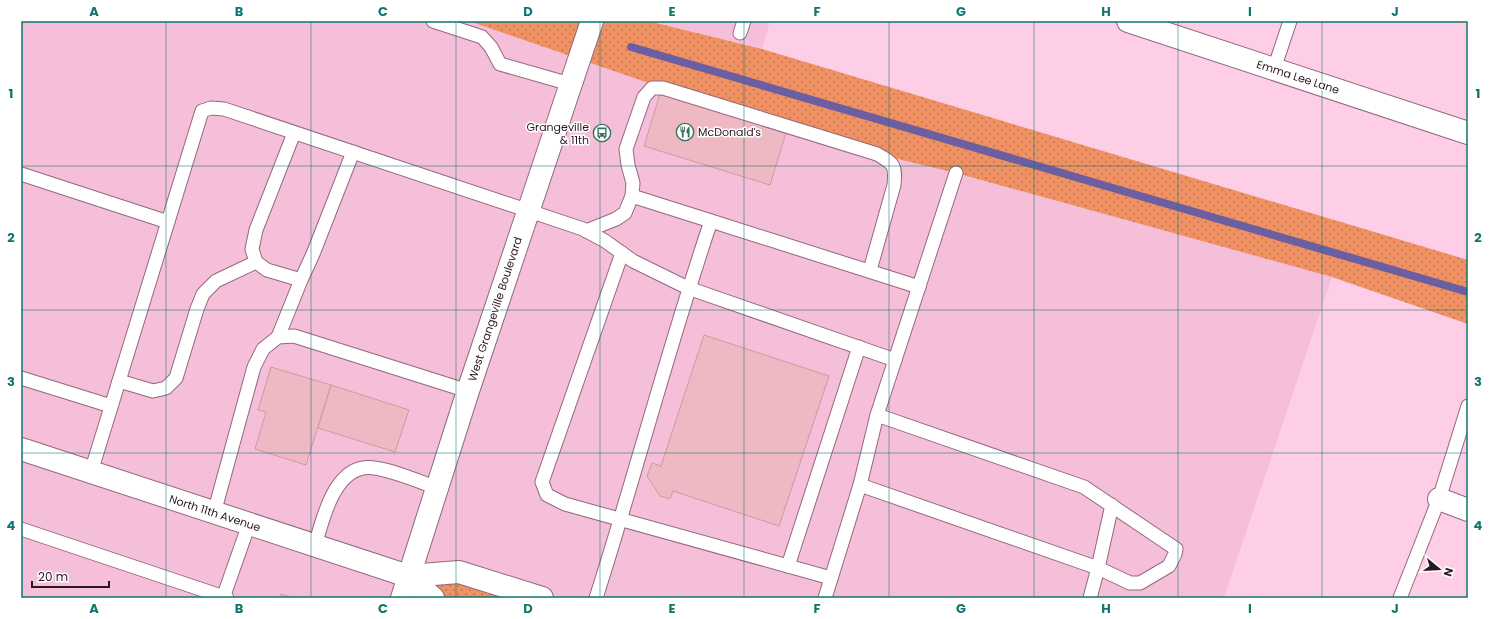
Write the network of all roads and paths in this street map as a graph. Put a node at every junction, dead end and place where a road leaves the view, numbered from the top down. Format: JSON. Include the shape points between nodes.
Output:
{"nodes":[{"id":1,"x":434,"y":21,"type":"edge"},
{"id":2,"x":592,"y":21,"type":"edge"},
{"id":3,"x":1128,"y":21,"type":"edge"},
{"id":4,"x":1290,"y":21,"type":"edge"},
{"id":5,"x":1161,"y":26,"type":"edge"},
{"id":6,"x":1274,"y":69,"type":"junction"},
{"id":7,"x":570,"y":84,"type":"junction"},
{"id":8,"x":294,"y":133,"type":"junction"},
{"id":9,"x":1468,"y":133,"type":"edge"},
{"id":10,"x":352,"y":152,"type":"junction"},
{"id":11,"x":956,"y":173,"type":"dead end"},
{"id":12,"x":21,"y":174,"type":"edge"},
{"id":13,"x":632,"y":196,"type":"junction"},
{"id":14,"x":527,"y":211,"type":"junction"},
{"id":15,"x":711,"y":221,"type":"junction"},
{"id":16,"x":168,"y":222,"type":"junction"},
{"id":17,"x":586,"y":231,"type":"junction"},
{"id":18,"x":622,"y":253,"type":"junction"},
{"id":19,"x":256,"y":262,"type":"junction"},
{"id":20,"x":870,"y":270,"type":"junction"},
{"id":21,"x":301,"y":280,"type":"junction"},
{"id":22,"x":919,"y":287,"type":"junction"},
{"id":23,"x":688,"y":288,"type":"junction"},
{"id":24,"x":278,"y":337,"type":"junction"},
{"id":25,"x":859,"y":347,"type":"junction"},
{"id":26,"x":895,"y":360,"type":"junction"},
{"id":27,"x":21,"y":378,"type":"edge"},
{"id":28,"x":119,"y":381,"type":"junction"},
{"id":29,"x":468,"y":391,"type":"junction"},
{"id":30,"x":111,"y":406,"type":"junction"},
{"id":31,"x":1468,"y":406,"type":"edge"},
{"id":32,"x":877,"y":415,"type":"junction"},
{"id":33,"x":22,"y":454,"type":"edge"},
{"id":34,"x":91,"y":472,"type":"junction"},
{"id":35,"x":860,"y":485,"type":"junction"},
{"id":36,"x":437,"y":488,"type":"junction"},
{"id":37,"x":1439,"y":499,"type":"junction"},
{"id":38,"x":1112,"y":505,"type":"junction"},
{"id":39,"x":1468,"y":510,"type":"edge"},
{"id":40,"x":214,"y":513,"type":"junction"},
{"id":41,"x":621,"y":519,"type":"junction"},
{"id":42,"x":249,"y":524,"type":"junction"},
{"id":43,"x":21,"y":529,"type":"edge"},
{"id":44,"x":315,"y":546,"type":"junction"},
{"id":45,"x":788,"y":566,"type":"junction"},
{"id":46,"x":1098,"y":568,"type":"junction"},
{"id":47,"x":408,"y":576,"type":"junction"},
{"id":48,"x":832,"y":578,"type":"junction"},
{"id":49,"x":224,"y":598,"type":"edge"},
{"id":50,"x":402,"y":598,"type":"edge"},
{"id":51,"x":433,"y":598,"type":"edge"},
{"id":52,"x":542,"y":598,"type":"edge"},
{"id":53,"x":596,"y":598,"type":"edge"},
{"id":54,"x":825,"y":598,"type":"edge"},
{"id":55,"x":1090,"y":598,"type":"edge"},
{"id":56,"x":1400,"y":598,"type":"edge"}],
"edges":[{"from":1,"to":7,"type":"lane","via":[[482,37],[500,64]]},
{"from":2,"to":7,"type":"main road","name":"West Grangeville Boulevard"},
{"from":3,"to":5,"type":"main road","name":"Emma Lee Lane"},
{"from":4,"to":6,"type":"lane"},
{"from":5,"to":6,"type":"main road","name":"Emma Lee Lane"},
{"from":6,"to":9,"type":"main road","name":"Emma Lee Lane"},
{"from":7,"to":14,"type":"main road","name":"West Grangeville Boulevard"},
{"from":8,"to":10,"type":"lane"},
{"from":8,"to":16,"type":"lane","via":[[224,109],[202,110]]},
{"from":8,"to":19,"type":"lane","via":[[256,230],[252,249]]},
{"from":10,"to":14,"type":"lane"},
{"from":10,"to":21,"type":"lane"},
{"from":11,"to":22,"type":"lane"},
{"from":12,"to":16,"type":"lane"},
{"from":13,"to":15,"type":"lane"},
{"from":13,"to":17,"type":"lane","via":[[625,213]]},
{"from":13,"to":20,"type":"lane","via":[[633,183],[626,149],[644,97],[652,88],[663,88],[877,154],[890,162],[895,171],[894,185]]},
{"from":14,"to":17,"type":"lane"},
{"from":14,"to":29,"type":"main road","name":"West Grangeville Boulevard"},
{"from":15,"to":20,"type":"lane"},
{"from":15,"to":23,"type":"lane"},
{"from":16,"to":28,"type":"lane"},
{"from":17,"to":18,"type":"lane"},
{"from":18,"to":23,"type":"lane"},
{"from":18,"to":41,"type":"lane","via":[[542,482],[547,495],[565,504]]},
{"from":19,"to":21,"type":"lane","via":[[267,270]]},
{"from":19,"to":28,"type":"lane","via":[[216,281],[203,294],[176,378],[166,388],[153,391]]},
{"from":20,"to":22,"type":"lane"},
{"from":21,"to":24,"type":"lane"},
{"from":22,"to":26,"type":"lane"},
{"from":23,"to":25,"type":"lane"},
{"from":23,"to":41,"type":"lane"},
{"from":24,"to":29,"type":"lane","via":[[294,336]]},
{"from":24,"to":40,"type":"lane","via":[[263,349],[254,367]]},
{"from":25,"to":26,"type":"lane"},
{"from":25,"to":45,"type":"lane"},
{"from":26,"to":32,"type":"lane"},
{"from":27,"to":30,"type":"lane"},
{"from":28,"to":30,"type":"lane"},
{"from":29,"to":36,"type":"main road","name":"West Grangeville Boulevard"},
{"from":30,"to":34,"type":"lane"},
{"from":31,"to":37,"type":"lane"},
{"from":32,"to":35,"type":"lane"},
{"from":32,"to":38,"type":"lane","via":[[1084,487]]},
{"from":33,"to":34,"type":"main road","name":"North 11th Avenue"},
{"from":34,"to":40,"type":"main road","name":"North 11th Avenue"},
{"from":35,"to":46,"type":"lane"},
{"from":35,"to":48,"type":"lane"},
{"from":36,"to":44,"type":"lane","via":[[379,469],[364,467],[353,471],[343,480],[326,509]]},
{"from":36,"to":47,"type":"main road","name":"West Grangeville Boulevard"},
{"from":37,"to":39,"type":"main road"},
{"from":37,"to":56,"type":"lane"},
{"from":38,"to":46,"type":"lane"},
{"from":38,"to":46,"type":"lane","via":[[1176,549],[1175,554],[1169,566],[1140,583],[1130,583]]},
{"from":40,"to":42,"type":"main road","name":"North 11th Avenue"},
{"from":41,"to":45,"type":"lane"},
{"from":41,"to":53,"type":"lane"},
{"from":42,"to":44,"type":"main road","name":"North 11th Avenue"},
{"from":42,"to":49,"type":"lane"},
{"from":43,"to":49,"type":"lane"},
{"from":44,"to":47,"type":"main road","name":"North 11th Avenue"},
{"from":45,"to":48,"type":"lane"},
{"from":46,"to":55,"type":"lane"},
{"from":47,"to":50,"type":"main road","name":"West Grangeville Boulevard"},
{"from":47,"to":51,"type":"main road","name":"North 11th Avenue"},
{"from":47,"to":52,"type":"main road","name":"North 11th Avenue","via":[[459,572]]},
{"from":48,"to":54,"type":"lane"}]}
